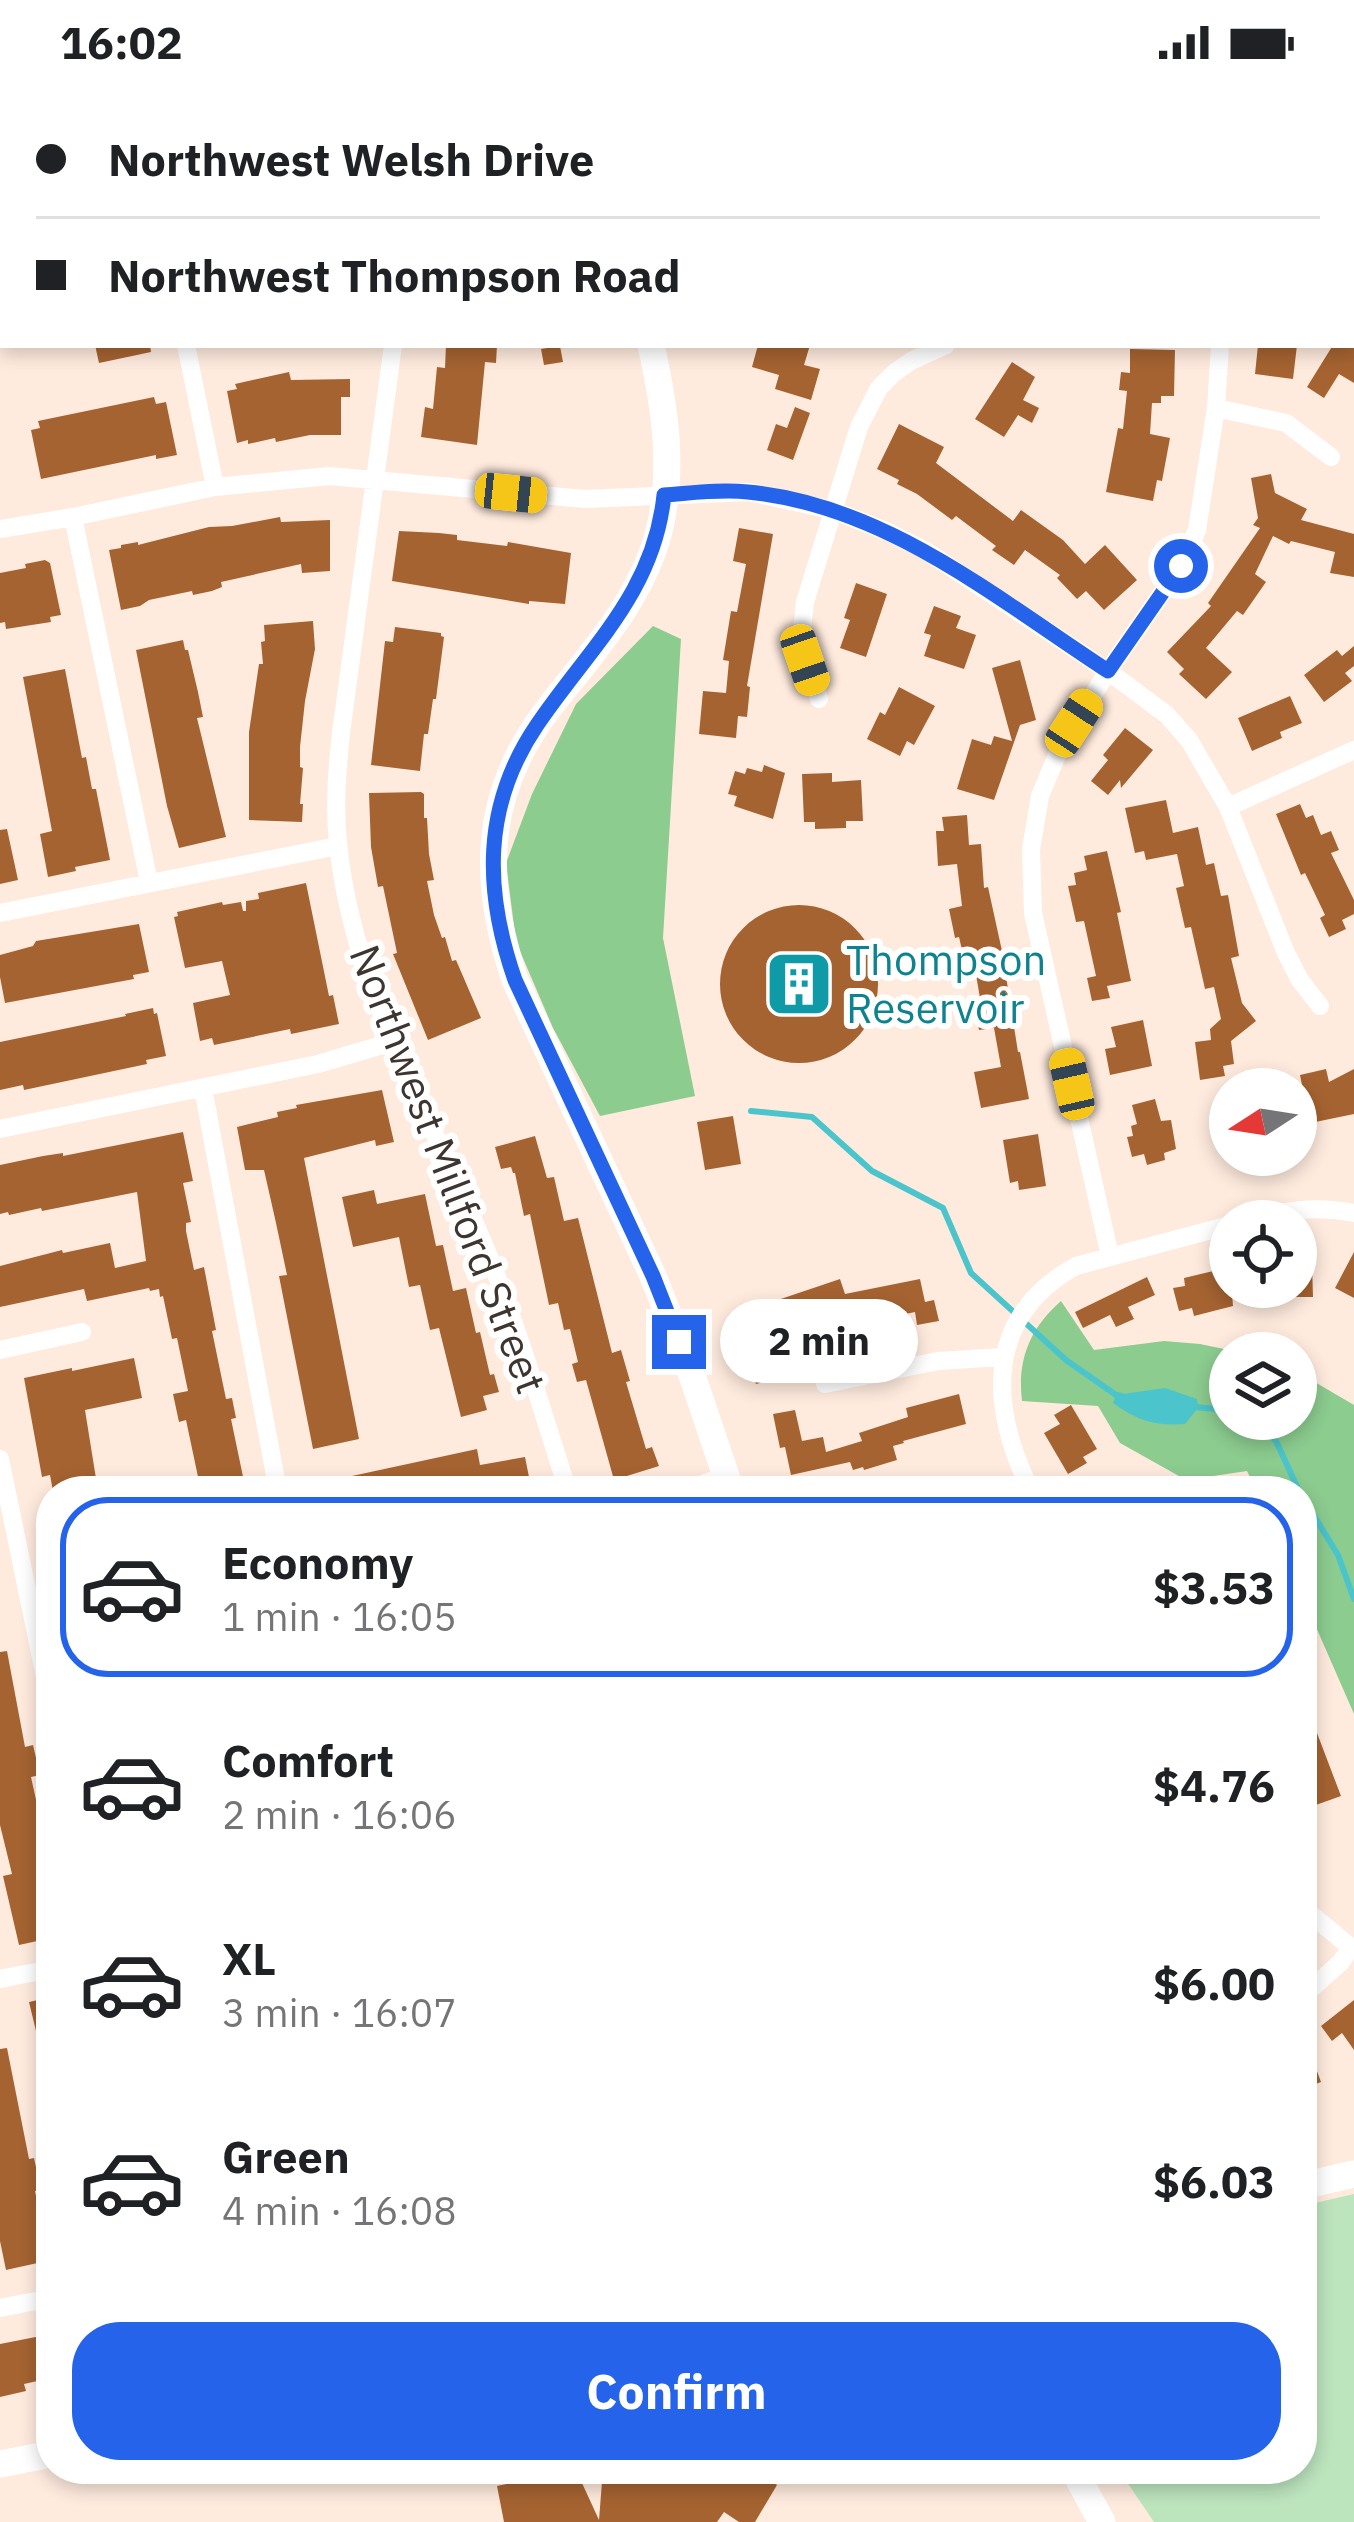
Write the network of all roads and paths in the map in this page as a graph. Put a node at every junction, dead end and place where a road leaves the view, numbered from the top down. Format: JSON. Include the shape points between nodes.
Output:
{"nodes":[{"id":1,"x":187,"y":348,"type":"edge"},
{"id":2,"x":393,"y":348,"type":"edge"},
{"id":3,"x":652,"y":348,"type":"edge"},
{"id":4,"x":939,"y":348,"type":"edge"},
{"id":5,"x":1220,"y":348,"type":"edge"},
{"id":6,"x":1216,"y":408,"type":"junction"},
{"id":7,"x":1330,"y":457,"type":"dead end"},
{"id":8,"x":374,"y":478,"type":"junction"},
{"id":9,"x":215,"y":487,"type":"junction"},
{"id":10,"x":664,"y":495,"type":"junction"},
{"id":11,"x":832,"y":510,"type":"junction"},
{"id":12,"x":73,"y":517,"type":"junction"},
{"id":13,"x":0,"y":529,"type":"edge"},
{"id":14,"x":1108,"y":671,"type":"junction"},
{"id":15,"x":819,"y":699,"type":"dead end"},
{"id":16,"x":1354,"y":750,"type":"edge"},
{"id":17,"x":1228,"y":807,"type":"junction"},
{"id":18,"x":338,"y":845,"type":"junction"},
{"id":19,"x":148,"y":882,"type":"junction"},
{"id":20,"x":0,"y":913,"type":"edge"},
{"id":21,"x":1320,"y":1006,"type":"dead end"},
{"id":22,"x":392,"y":1042,"type":"junction"},
{"id":23,"x":202,"y":1088,"type":"junction"},
{"id":24,"x":0,"y":1129,"type":"edge"},
{"id":25,"x":1317,"y":1209,"type":"edge"},
{"id":26,"x":1354,"y":1213,"type":"edge"},
{"id":27,"x":1209,"y":1230,"type":"edge"},
{"id":28,"x":1110,"y":1256,"type":"junction"},
{"id":29,"x":82,"y":1332,"type":"dead end"},
{"id":30,"x":0,"y":1350,"type":"edge"},
{"id":31,"x":1002,"y":1357,"type":"junction"},
{"id":32,"x":825,"y":1384,"type":"dead end"},
{"id":33,"x":0,"y":1459,"type":"edge"},
{"id":34,"x":275,"y":1476,"type":"edge"},
{"id":35,"x":563,"y":1476,"type":"edge"},
{"id":36,"x":726,"y":1476,"type":"edge"},
{"id":37,"x":1024,"y":1476,"type":"edge"},
{"id":38,"x":36,"y":1588,"type":"edge"},
{"id":39,"x":1317,"y":1919,"type":"edge"},
{"id":40,"x":1352,"y":1948,"type":"edge"},
{"id":41,"x":36,"y":1972,"type":"edge"},
{"id":42,"x":0,"y":1979,"type":"edge"},
{"id":43,"x":1317,"y":1984,"type":"edge"},
{"id":44,"x":1354,"y":2174,"type":"edge"},
{"id":45,"x":1317,"y":2183,"type":"edge"},
{"id":46,"x":36,"y":2301,"type":"edge"},
{"id":47,"x":0,"y":2308,"type":"edge"},
{"id":48,"x":36,"y":2457,"type":"edge"},
{"id":49,"x":0,"y":2464,"type":"edge"},
{"id":50,"x":1081,"y":2484,"type":"edge"},
{"id":51,"x":1102,"y":2522,"type":"edge"}],
"edges":[{"from":1,"to":9,"type":"street"},
{"from":2,"to":8,"type":"street","name":"Northwest Millford Street"},
{"from":3,"to":10,"type":"street","via":[[668,457]]},
{"from":4,"to":11,"type":"street","via":[[879,388]]},
{"from":5,"to":6,"type":"street"},
{"from":6,"to":7,"type":"street","via":[[1286,423]]},
{"from":6,"to":14,"type":"street","via":[[1190,549]]},
{"from":8,"to":9,"type":"street"},
{"from":8,"to":10,"type":"street","via":[[549,497]]},
{"from":8,"to":18,"type":"street","name":"Northwest Millford Street","via":[[337,769]]},
{"from":9,"to":12,"type":"street"},
{"from":10,"to":11,"type":"street","via":[[749,492]]},
{"from":10,"to":36,"type":"street","via":[[658,535],[634,591],[511,772],[491,856],[515,980],[653,1276]]},
{"from":11,"to":14,"type":"street","via":[[926,551]]},
{"from":11,"to":15,"type":"street","via":[[801,641]]},
{"from":12,"to":13,"type":"street"},
{"from":12,"to":19,"type":"street"},
{"from":14,"to":17,"type":"street","via":[[1190,740]]},
{"from":14,"to":28,"type":"street","via":[[1040,796],[1030,885]]},
{"from":16,"to":17,"type":"street"},
{"from":17,"to":21,"type":"street","via":[[1286,953]]},
{"from":18,"to":19,"type":"street"},
{"from":18,"to":22,"type":"street","name":"Northwest Millford Street","via":[[360,952]]},
{"from":19,"to":20,"type":"street"},
{"from":22,"to":23,"type":"street"},
{"from":22,"to":35,"type":"street","name":"Northwest Millford Street","via":[[493,1267]]},
{"from":23,"to":24,"type":"street"},
{"from":23,"to":34,"type":"street"},
{"from":25,"to":26,"type":"street"},
{"from":27,"to":28,"type":"street"},
{"from":28,"to":31,"type":"street","via":[[1054,1278],[1024,1310]]},
{"from":29,"to":30,"type":"street"},
{"from":31,"to":32,"type":"street"},
{"from":31,"to":37,"type":"street","via":[[1000,1387]]},
{"from":33,"to":38,"type":"street"},
{"from":39,"to":40,"type":"street"},
{"from":40,"to":43,"type":"street"},
{"from":41,"to":42,"type":"street"},
{"from":44,"to":45,"type":"street"},
{"from":46,"to":47,"type":"street"},
{"from":48,"to":49,"type":"street"},
{"from":50,"to":51,"type":"street"}]}
